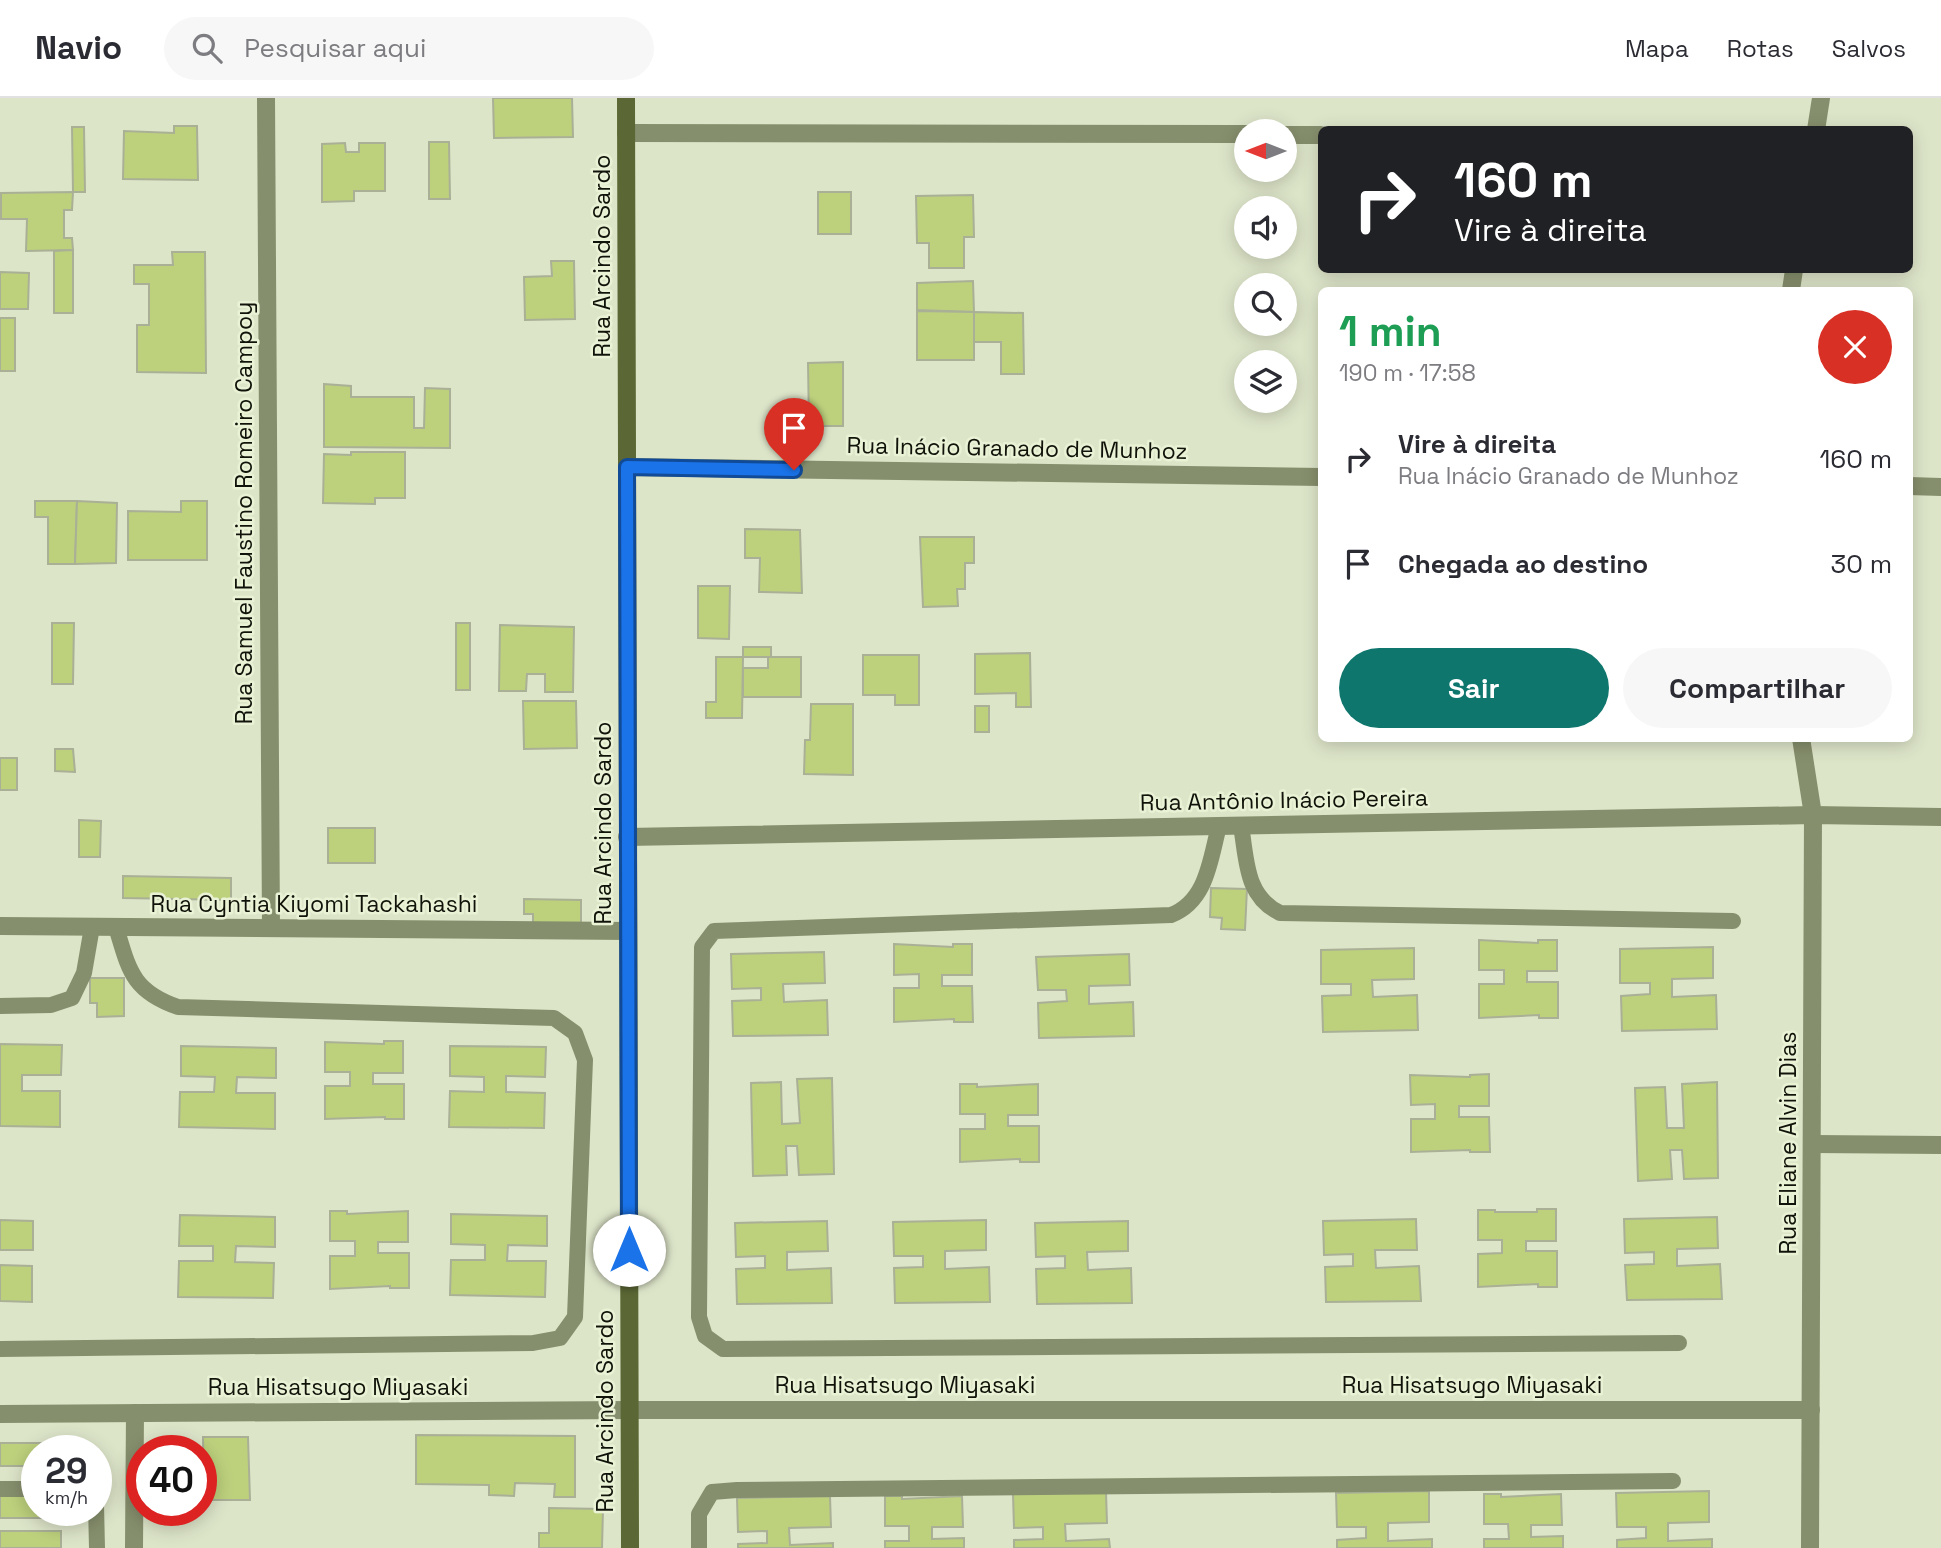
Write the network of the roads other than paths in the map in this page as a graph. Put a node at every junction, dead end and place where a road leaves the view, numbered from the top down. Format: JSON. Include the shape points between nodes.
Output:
{"nodes":[{"id":1,"x":266,"y":98,"type":"edge"},
{"id":2,"x":626,"y":98,"type":"edge"},
{"id":3,"x":1821,"y":98,"type":"edge"},
{"id":4,"x":1817,"y":126,"type":"edge"},
{"id":5,"x":626,"y":132,"type":"junction"},
{"id":6,"x":1234,"y":134,"type":"edge"},
{"id":7,"x":1297,"y":135,"type":"edge"},
{"id":8,"x":1318,"y":135,"type":"edge"},
{"id":9,"x":627,"y":467,"type":"junction"},
{"id":10,"x":1318,"y":477,"type":"edge"},
{"id":11,"x":1913,"y":486,"type":"edge"},
{"id":12,"x":1941,"y":487,"type":"edge"},
{"id":13,"x":1802,"y":742,"type":"edge"},
{"id":14,"x":1813,"y":815,"type":"junction"},
{"id":15,"x":1941,"y":817,"type":"edge"},
{"id":16,"x":1241,"y":825,"type":"junction"},
{"id":17,"x":1219,"y":826,"type":"junction"},
{"id":18,"x":627,"y":837,"type":"junction"},
{"id":19,"x":1733,"y":921,"type":"dead end"},
{"id":20,"x":0,"y":926,"type":"edge"},
{"id":21,"x":92,"y":927,"type":"junction"},
{"id":22,"x":116,"y":927,"type":"junction"},
{"id":23,"x":271,"y":928,"type":"junction"},
{"id":24,"x":628,"y":931,"type":"junction"},
{"id":25,"x":0,"y":1006,"type":"edge"},
{"id":26,"x":1813,"y":1144,"type":"junction"},
{"id":27,"x":1941,"y":1145,"type":"edge"},
{"id":28,"x":1679,"y":1343,"type":"dead end"},
{"id":29,"x":0,"y":1349,"type":"edge"},
{"id":30,"x":630,"y":1410,"type":"junction"},
{"id":31,"x":1811,"y":1410,"type":"junction"},
{"id":32,"x":135,"y":1413,"type":"junction"},
{"id":33,"x":0,"y":1414,"type":"edge"},
{"id":34,"x":1673,"y":1481,"type":"dead end"},
{"id":35,"x":0,"y":1489,"type":"edge"},
{"id":36,"x":21,"y":1489,"type":"edge"},
{"id":37,"x":96,"y":1526,"type":"edge"},
{"id":38,"x":97,"y":1548,"type":"edge"},
{"id":39,"x":134,"y":1548,"type":"edge"},
{"id":40,"x":630,"y":1548,"type":"edge"},
{"id":41,"x":699,"y":1548,"type":"edge"},
{"id":42,"x":1810,"y":1548,"type":"edge"}],
"edges":[{"from":1,"to":23,"type":"street","name":"Rua Samuel Faustino Romeiro Campoy"},
{"from":2,"to":5,"type":"street","name":"Rua Arcindo Sardo"},
{"from":3,"to":4,"type":"street"},
{"from":5,"to":6,"type":"street"},
{"from":5,"to":9,"type":"street","name":"Rua Arcindo Sardo"},
{"from":7,"to":8,"type":"street"},
{"from":9,"to":10,"type":"street","name":"Rua Inácio Granado de Munhoz"},
{"from":9,"to":18,"type":"street","name":"Rua Arcindo Sardo"},
{"from":11,"to":12,"type":"street"},
{"from":13,"to":14,"type":"street","name":"Rua Eliane Alvin Dias"},
{"from":14,"to":15,"type":"street","name":"Rua Antônio Inácio Pereira"},
{"from":14,"to":16,"type":"street","name":"Rua Antônio Inácio Pereira"},
{"from":14,"to":26,"type":"street","name":"Rua Eliane Alvin Dias"},
{"from":16,"to":17,"type":"street","name":"Rua Antônio Inácio Pereira"},
{"from":16,"to":19,"type":"lane","via":[[1251,884],[1264,905],[1280,913]]},
{"from":17,"to":18,"type":"street","name":"Rua Antônio Inácio Pereira"},
{"from":17,"to":28,"type":"lane","via":[[1204,882],[1188,908],[1171,915],[715,931],[702,947],[699,1317],[705,1336],[723,1349]]},
{"from":18,"to":24,"type":"street","name":"Rua Arcindo Sardo"},
{"from":20,"to":21,"type":"street","name":"Rua Cyntia Kiyomi Tackahashi"},
{"from":21,"to":22,"type":"street","name":"Rua Cyntia Kiyomi Tackahashi"},
{"from":21,"to":25,"type":"lane","via":[[84,973],[72,998],[51,1005]]},
{"from":22,"to":23,"type":"street","name":"Rua Cyntia Kiyomi Tackahashi"},
{"from":22,"to":29,"type":"lane","via":[[130,972],[152,998],[178,1007],[554,1018],[575,1032],[585,1060],[575,1317],[560,1338],[533,1343]]},
{"from":23,"to":24,"type":"street","name":"Rua Cyntia Kiyomi Tackahashi"},
{"from":24,"to":30,"type":"street","name":"Rua Arcindo Sardo"},
{"from":26,"to":27,"type":"street"},
{"from":26,"to":31,"type":"street","name":"Rua Eliane Alvin Dias"},
{"from":30,"to":31,"type":"street","name":"Rua Hisatsugo Miyasaki"},
{"from":30,"to":32,"type":"street","name":"Rua Hisatsugo Miyasaki"},
{"from":30,"to":40,"type":"street","name":"Rua Arcindo Sardo"},
{"from":31,"to":42,"type":"street","name":"Rua Eliane Alvin Dias"},
{"from":32,"to":33,"type":"street","name":"Rua Hisatsugo Miyasaki"},
{"from":32,"to":39,"type":"street"},
{"from":34,"to":41,"type":"lane","via":[[737,1490],[712,1492],[699,1514]]},
{"from":35,"to":36,"type":"lane"},
{"from":37,"to":38,"type":"lane"}]}
